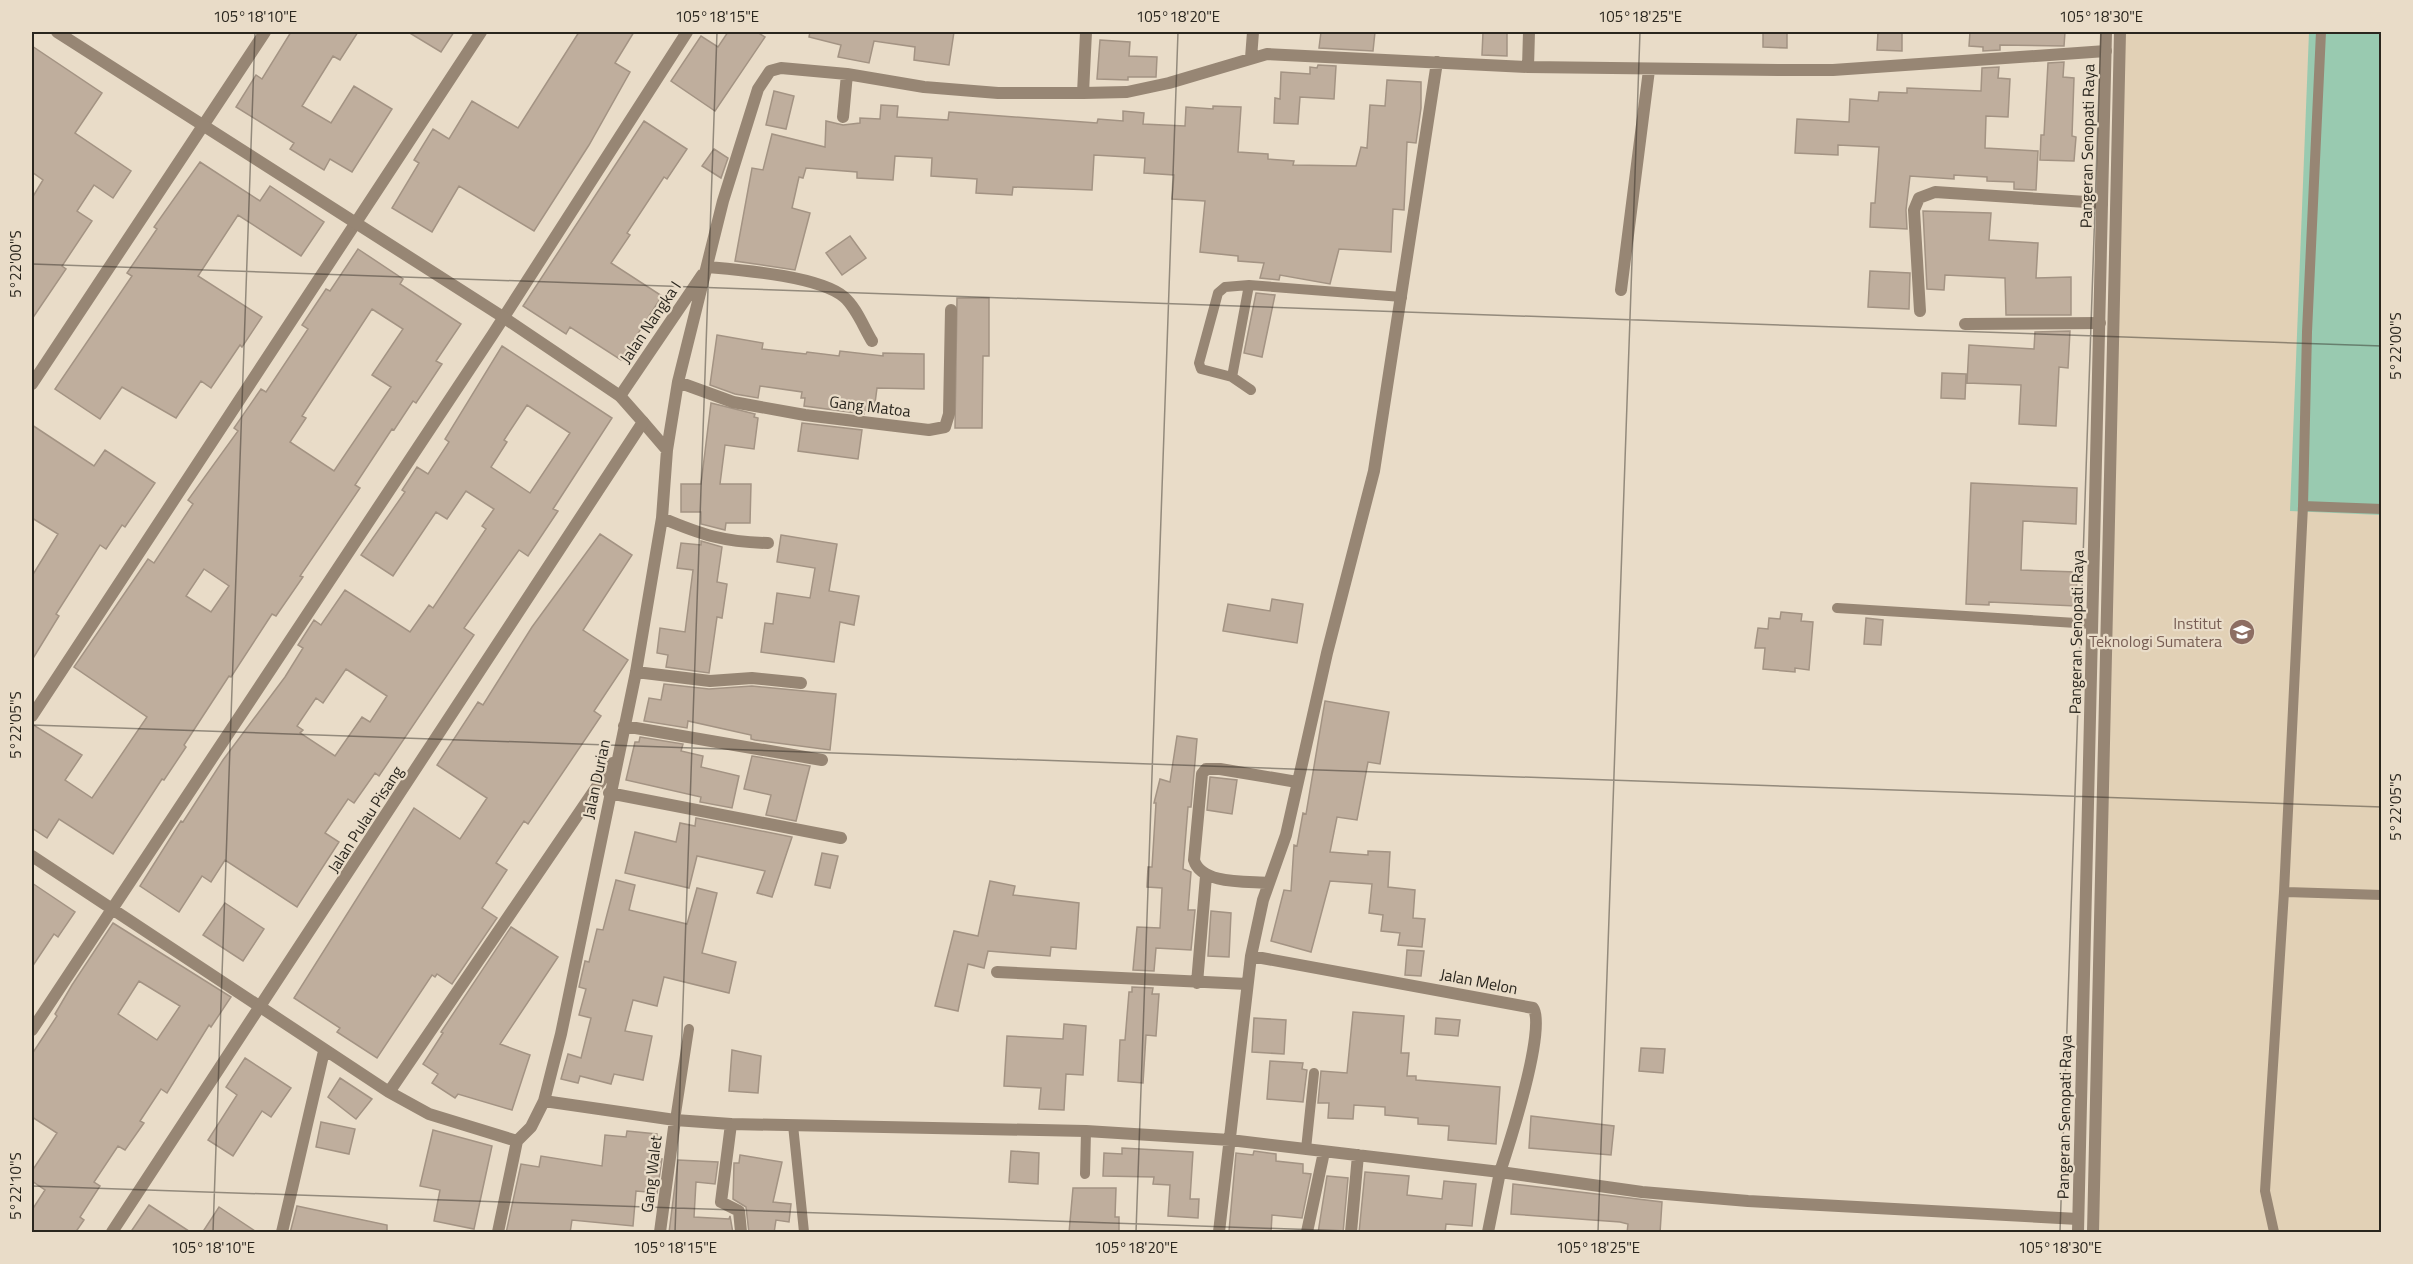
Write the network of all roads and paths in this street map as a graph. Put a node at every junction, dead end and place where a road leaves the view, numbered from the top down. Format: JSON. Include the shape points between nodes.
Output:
{"nodes":[{"id":1,"x":57,"y":32,"type":"edge"},
{"id":2,"x":265,"y":32,"type":"edge"},
{"id":3,"x":481,"y":32,"type":"edge"},
{"id":4,"x":687,"y":32,"type":"edge"},
{"id":5,"x":1086,"y":32,"type":"edge"},
{"id":6,"x":1252,"y":32,"type":"edge"},
{"id":7,"x":1529,"y":32,"type":"edge"},
{"id":8,"x":2106,"y":32,"type":"edge"},
{"id":9,"x":2120,"y":32,"type":"edge"},
{"id":10,"x":2320,"y":32,"type":"edge"},
{"id":11,"x":2106,"y":51,"type":"junction"},
{"id":12,"x":1251,"y":58,"type":"junction"},
{"id":13,"x":1437,"y":62,"type":"junction"},
{"id":14,"x":1527,"y":67,"type":"junction"},
{"id":15,"x":1649,"y":70,"type":"junction"},
{"id":16,"x":847,"y":74,"type":"junction"},
{"id":17,"x":1083,"y":93,"type":"junction"},
{"id":18,"x":843,"y":117,"type":"dead end"},
{"id":19,"x":202,"y":127,"type":"junction"},
{"id":20,"x":2102,"y":203,"type":"junction"},
{"id":21,"x":356,"y":222,"type":"junction"},
{"id":22,"x":708,"y":267,"type":"junction"},
{"id":23,"x":1249,"y":285,"type":"junction"},
{"id":24,"x":1621,"y":290,"type":"dead end"},
{"id":25,"x":1402,"y":297,"type":"junction"},
{"id":26,"x":951,"y":310,"type":"dead end"},
{"id":27,"x":1920,"y":311,"type":"dead end"},
{"id":28,"x":503,"y":317,"type":"junction"},
{"id":29,"x":2100,"y":323,"type":"junction"},
{"id":30,"x":1965,"y":324,"type":"dead end"},
{"id":31,"x":872,"y":341,"type":"dead end"},
{"id":32,"x":1232,"y":377,"type":"junction"},
{"id":33,"x":678,"y":382,"type":"junction"},
{"id":34,"x":32,"y":384,"type":"edge"},
{"id":35,"x":1251,"y":390,"type":"dead end"},
{"id":36,"x":620,"y":396,"type":"junction"},
{"id":37,"x":643,"y":422,"type":"junction"},
{"id":38,"x":667,"y":450,"type":"junction"},
{"id":39,"x":2303,"y":506,"type":"junction"},
{"id":40,"x":2382,"y":509,"type":"edge"},
{"id":41,"x":662,"y":518,"type":"junction"},
{"id":42,"x":768,"y":543,"type":"dead end"},
{"id":43,"x":1837,"y":608,"type":"dead end"},
{"id":44,"x":2092,"y":624,"type":"junction"},
{"id":45,"x":636,"y":672,"type":"junction"},
{"id":46,"x":801,"y":683,"type":"dead end"},
{"id":47,"x":32,"y":716,"type":"edge"},
{"id":48,"x":624,"y":726,"type":"junction"},
{"id":49,"x":617,"y":757,"type":"junction"},
{"id":50,"x":822,"y":760,"type":"dead end"},
{"id":51,"x":1298,"y":782,"type":"junction"},
{"id":52,"x":609,"y":793,"type":"junction"},
{"id":53,"x":841,"y":838,"type":"dead end"},
{"id":54,"x":32,"y":856,"type":"edge"},
{"id":55,"x":1206,"y":876,"type":"junction"},
{"id":56,"x":1269,"y":883,"type":"junction"},
{"id":57,"x":2284,"y":892,"type":"junction"},
{"id":58,"x":2382,"y":895,"type":"edge"},
{"id":59,"x":112,"y":909,"type":"junction"},
{"id":60,"x":1251,"y":956,"type":"junction"},
{"id":61,"x":997,"y":972,"type":"dead end"},
{"id":62,"x":1197,"y":983,"type":"junction"},
{"id":63,"x":1246,"y":984,"type":"junction"},
{"id":64,"x":260,"y":1009,"type":"junction"},
{"id":65,"x":689,"y":1029,"type":"dead end"},
{"id":66,"x":32,"y":1030,"type":"edge"},
{"id":67,"x":324,"y":1051,"type":"junction"},
{"id":68,"x":1314,"y":1073,"type":"dead end"},
{"id":69,"x":389,"y":1092,"type":"junction"},
{"id":70,"x":544,"y":1101,"type":"junction"},
{"id":71,"x":675,"y":1120,"type":"junction"},
{"id":72,"x":731,"y":1124,"type":"junction"},
{"id":73,"x":793,"y":1125,"type":"junction"},
{"id":74,"x":1086,"y":1131,"type":"junction"},
{"id":75,"x":1230,"y":1140,"type":"junction"},
{"id":76,"x":517,"y":1141,"type":"junction"},
{"id":77,"x":1306,"y":1149,"type":"junction"},
{"id":78,"x":1324,"y":1152,"type":"junction"},
{"id":79,"x":1358,"y":1155,"type":"junction"},
{"id":80,"x":1500,"y":1172,"type":"junction"},
{"id":81,"x":1085,"y":1174,"type":"dead end"},
{"id":82,"x":2078,"y":1219,"type":"junction"},
{"id":83,"x":112,"y":1233,"type":"edge"},
{"id":84,"x":282,"y":1233,"type":"edge"},
{"id":85,"x":498,"y":1233,"type":"edge"},
{"id":86,"x":660,"y":1233,"type":"edge"},
{"id":87,"x":741,"y":1233,"type":"edge"},
{"id":88,"x":804,"y":1233,"type":"edge"},
{"id":89,"x":1219,"y":1233,"type":"edge"},
{"id":90,"x":1307,"y":1233,"type":"edge"},
{"id":91,"x":1351,"y":1233,"type":"edge"},
{"id":92,"x":1488,"y":1233,"type":"edge"},
{"id":93,"x":2078,"y":1233,"type":"edge"},
{"id":94,"x":2093,"y":1233,"type":"edge"},
{"id":95,"x":2274,"y":1233,"type":"edge"}],
"edges":[{"from":1,"to":19,"type":"street"},
{"from":2,"to":19,"type":"street"},
{"from":3,"to":21,"type":"street"},
{"from":4,"to":28,"type":"street"},
{"from":5,"to":17,"type":"street"},
{"from":6,"to":12,"type":"street"},
{"from":7,"to":14,"type":"street"},
{"from":8,"to":11,"type":"street","name":"Pangeran Senopati Raya"},
{"from":9,"to":94,"type":"street","name":"Pangeran Senopati Raya"},
{"from":10,"to":39,"type":"lane"},
{"from":11,"to":15,"type":"street","name":"Jalan Durian","via":[[1833,70]]},
{"from":11,"to":20,"type":"street","name":"Pangeran Senopati Raya"},
{"from":12,"to":13,"type":"street","name":"Jalan Durian","via":[[1295,54]]},
{"from":12,"to":17,"type":"street","name":"Jalan Durian","via":[[1137,90]]},
{"from":13,"to":14,"type":"street","name":"Jalan Durian"},
{"from":13,"to":25,"type":"street"},
{"from":14,"to":15,"type":"street","name":"Jalan Durian"},
{"from":15,"to":24,"type":"street"},
{"from":16,"to":17,"type":"street","name":"Jalan Durian","via":[[977,92]]},
{"from":16,"to":18,"type":"street"},
{"from":16,"to":22,"type":"street","name":"Jalan Durian","via":[[781,68],[770,71],[762,80],[723,201]]},
{"from":19,"to":21,"type":"street"},
{"from":19,"to":34,"type":"street"},
{"from":20,"to":27,"type":"street","via":[[1935,192],[1919,198],[1914,210]]},
{"from":20,"to":29,"type":"street","name":"Pangeran Senopati Raya"},
{"from":21,"to":28,"type":"street"},
{"from":21,"to":47,"type":"street"},
{"from":22,"to":31,"type":"street","via":[[759,272],[831,289],[846,299]]},
{"from":22,"to":33,"type":"street","name":"Jalan Durian"},
{"from":22,"to":36,"type":"street","name":"Jalan Nangka I"},
{"from":23,"to":25,"type":"lane"},
{"from":23,"to":32,"type":"lane"},
{"from":23,"to":32,"type":"lane","via":[[1225,287],[1218,293],[1199,363],[1207,372]]},
{"from":25,"to":51,"type":"street","via":[[1374,471]]},
{"from":26,"to":33,"type":"street","name":"Gang Matoa","via":[[949,414],[945,427],[929,430],[805,415],[734,402]]},
{"from":28,"to":36,"type":"street"},
{"from":28,"to":59,"type":"street"},
{"from":29,"to":30,"type":"street"},
{"from":29,"to":44,"type":"street","name":"Pangeran Senopati Raya"},
{"from":32,"to":35,"type":"lane"},
{"from":33,"to":38,"type":"street","name":"Jalan Durian"},
{"from":36,"to":37,"type":"street"},
{"from":37,"to":38,"type":"street"},
{"from":37,"to":64,"type":"street","name":"Jalan Pulau Pisang"},
{"from":38,"to":41,"type":"street","name":"Jalan Durian"},
{"from":39,"to":40,"type":"lane"},
{"from":39,"to":57,"type":"lane"},
{"from":41,"to":42,"type":"street","via":[[732,542]]},
{"from":41,"to":45,"type":"street","name":"Jalan Durian"},
{"from":43,"to":44,"type":"lane"},
{"from":44,"to":82,"type":"street","name":"Pangeran Senopati Raya"},
{"from":45,"to":46,"type":"street","via":[[710,681],[752,678]]},
{"from":45,"to":48,"type":"street","name":"Jalan Durian"},
{"from":48,"to":49,"type":"street","name":"Jalan Durian"},
{"from":48,"to":50,"type":"street"},
{"from":49,"to":52,"type":"street","name":"Jalan Durian"},
{"from":49,"to":69,"type":"street"},
{"from":51,"to":55,"type":"street","via":[[1206,769],[1202,774],[1194,860],[1196,869]]},
{"from":51,"to":56,"type":"street","via":[[1286,835]]},
{"from":52,"to":53,"type":"street"},
{"from":52,"to":70,"type":"street","name":"Jalan Durian"},
{"from":54,"to":59,"type":"street"},
{"from":55,"to":56,"type":"street"},
{"from":55,"to":62,"type":"street"},
{"from":56,"to":60,"type":"street"},
{"from":57,"to":58,"type":"lane"},
{"from":57,"to":95,"type":"lane","via":[[2265,1191]]},
{"from":59,"to":64,"type":"street"},
{"from":59,"to":66,"type":"street"},
{"from":60,"to":63,"type":"street"},
{"from":60,"to":80,"type":"street","name":"Jalan Melon","via":[[1533,1008],[1537,1027]]},
{"from":61,"to":62,"type":"street"},
{"from":62,"to":63,"type":"street"},
{"from":63,"to":75,"type":"street"},
{"from":64,"to":67,"type":"street"},
{"from":64,"to":83,"type":"street","name":"Jalan Pulau Pisang"},
{"from":65,"to":71,"type":"lane"},
{"from":67,"to":69,"type":"street"},
{"from":67,"to":84,"type":"street"},
{"from":68,"to":77,"type":"lane"},
{"from":69,"to":76,"type":"street","via":[[429,1114]]},
{"from":70,"to":71,"type":"street"},
{"from":70,"to":76,"type":"street","name":"Jalan Durian","via":[[531,1127]]},
{"from":71,"to":72,"type":"street"},
{"from":71,"to":86,"type":"street","name":"Gang Walet"},
{"from":72,"to":73,"type":"street"},
{"from":72,"to":87,"type":"street","via":[[722,1202],[739,1211]]},
{"from":73,"to":74,"type":"street"},
{"from":73,"to":88,"type":"lane"},
{"from":74,"to":75,"type":"street"},
{"from":74,"to":81,"type":"lane"},
{"from":75,"to":77,"type":"street"},
{"from":75,"to":89,"type":"street"},
{"from":76,"to":85,"type":"street"},
{"from":77,"to":78,"type":"street"},
{"from":78,"to":79,"type":"street"},
{"from":78,"to":90,"type":"street"},
{"from":79,"to":80,"type":"street"},
{"from":79,"to":91,"type":"street"},
{"from":80,"to":82,"type":"street","via":[[1748,1201]]},
{"from":80,"to":92,"type":"street"},
{"from":82,"to":93,"type":"street","name":"Pangeran Senopati Raya"}]}
